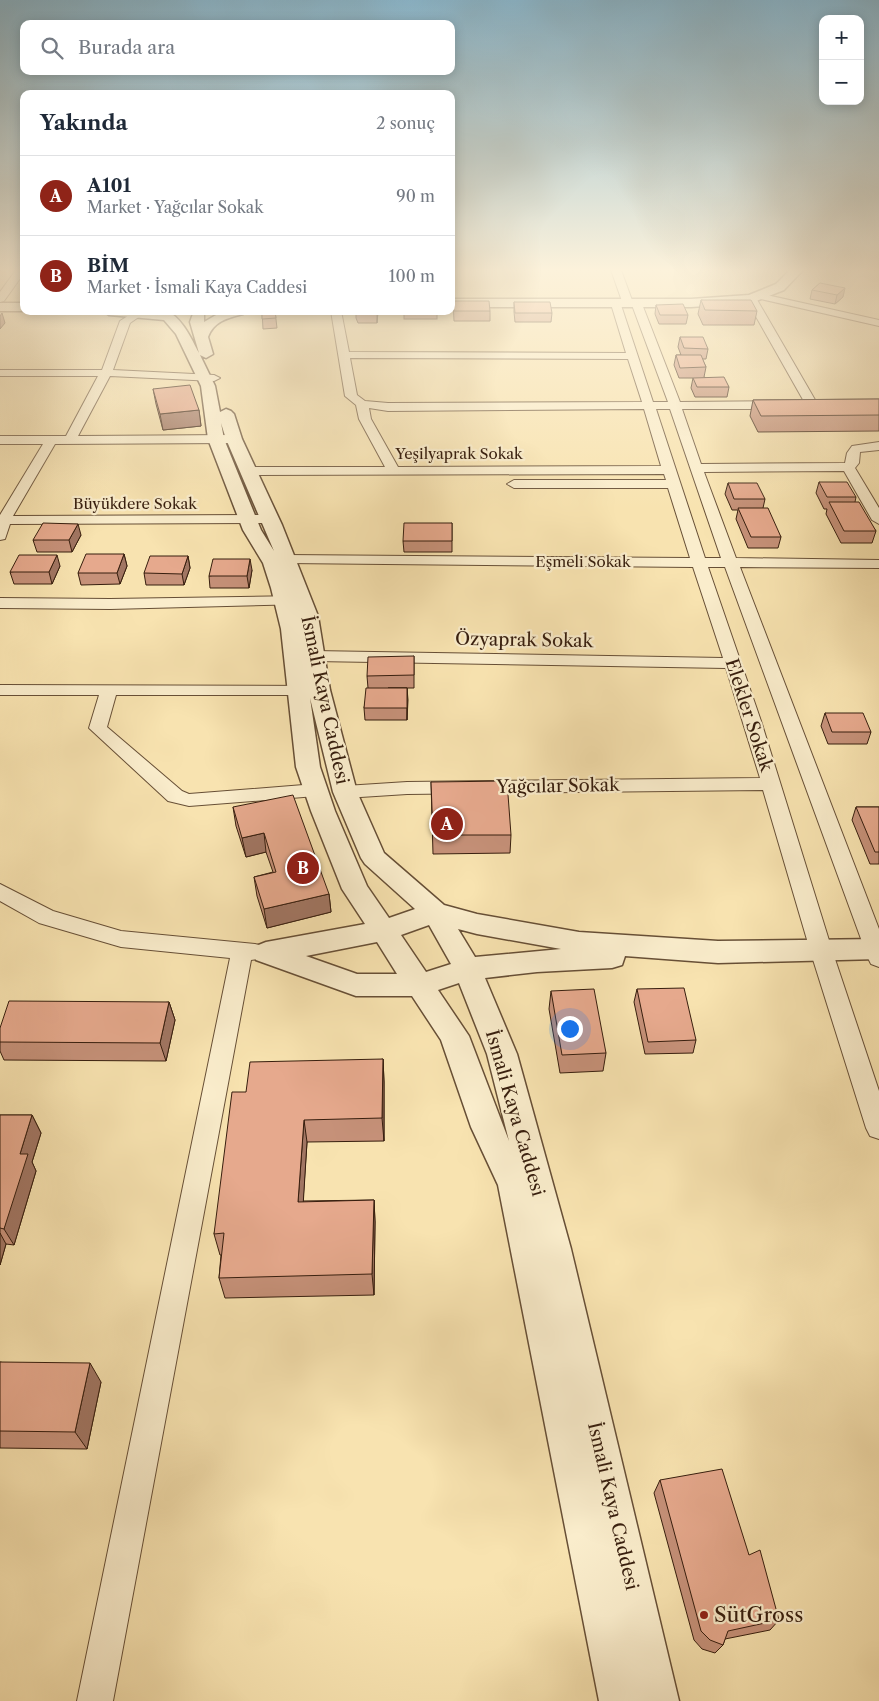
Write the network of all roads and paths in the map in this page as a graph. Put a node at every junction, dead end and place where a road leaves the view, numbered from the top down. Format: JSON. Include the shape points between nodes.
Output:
{"nodes":[{"id":1,"x":115,"y":349,"type":"edge"},
{"id":2,"x":192,"y":349,"type":"edge"},
{"id":3,"x":206,"y":349,"type":"edge"},
{"id":4,"x":649,"y":349,"type":"edge"},
{"id":5,"x":777,"y":349,"type":"edge"},
{"id":6,"x":343,"y":351,"type":"joint"},
{"id":7,"x":631,"y":351,"type":"joint"},
{"id":8,"x":0,"y":373,"type":"edge"},
{"id":9,"x":106,"y":373,"type":"junction"},
{"id":10,"x":209,"y":378,"type":"junction"},
{"id":11,"x":362,"y":404,"type":"junction"},
{"id":12,"x":802,"y":405,"type":"junction"},
{"id":13,"x":828,"y":405,"type":"edge"},
{"id":14,"x":648,"y":406,"type":"junction"},
{"id":15,"x":675,"y":406,"type":"junction"},
{"id":16,"x":225,"y":439,"type":"junction"},
{"id":17,"x":0,"y":440,"type":"edge"},
{"id":18,"x":51,"y":440,"type":"junction"},
{"id":19,"x":70,"y":440,"type":"junction"},
{"id":20,"x":879,"y":446,"type":"edge"},
{"id":21,"x":848,"y":467,"type":"junction"},
{"id":22,"x":394,"y":470,"type":"junction"},
{"id":23,"x":698,"y":474,"type":"junction"},
{"id":24,"x":252,"y":477,"type":"junction"},
{"id":25,"x":671,"y":477,"type":"junction"},
{"id":26,"x":856,"y":480,"type":"junction"},
{"id":27,"x":404,"y":484,"type":"dead end"},
{"id":28,"x":504,"y":484,"type":"dead end"},
{"id":29,"x":259,"y":519,"type":"junction"},
{"id":30,"x":2,"y":520,"type":"edge"},
{"id":31,"x":879,"y":520,"type":"edge"},
{"id":32,"x":0,"y":536,"type":"edge"},
{"id":33,"x":286,"y":559,"type":"junction"},
{"id":34,"x":699,"y":563,"type":"junction"},
{"id":35,"x":732,"y":563,"type":"junction"},
{"id":36,"x":879,"y":564,"type":"edge"},
{"id":37,"x":294,"y":601,"type":"junction"},
{"id":38,"x":0,"y":602,"type":"edge"},
{"id":39,"x":314,"y":656,"type":"junction"},
{"id":40,"x":732,"y":663,"type":"junction"},
{"id":41,"x":0,"y":690,"type":"edge"},
{"id":42,"x":109,"y":690,"type":"junction"},
{"id":43,"x":308,"y":690,"type":"junction"},
{"id":44,"x":771,"y":784,"type":"junction"},
{"id":45,"x":316,"y":790,"type":"junction"},
{"id":46,"x":345,"y":792,"type":"junction"},
{"id":47,"x":0,"y":892,"type":"edge"},
{"id":48,"x":436,"y":912,"type":"junction"},
{"id":49,"x":383,"y":931,"type":"junction"},
{"id":50,"x":821,"y":950,"type":"junction"},
{"id":51,"x":254,"y":952,"type":"junction"},
{"id":52,"x":718,"y":952,"type":"junction"},
{"id":53,"x":878,"y":952,"type":"edge"},
{"id":54,"x":468,"y":968,"type":"junction"},
{"id":55,"x":419,"y":986,"type":"junction"},
{"id":56,"x":879,"y":1128,"type":"edge"},
{"id":57,"x":94,"y":1701,"type":"edge"},
{"id":58,"x":621,"y":1701,"type":"edge"},
{"id":59,"x":657,"y":1701,"type":"edge"}],
"edges":[{"from":1,"to":9,"type":"street"},
{"from":2,"to":10,"type":"street"},
{"from":3,"to":10,"type":"street","name":"İsmali Kaya Caddesi"},
{"from":4,"to":15,"type":"street","name":"Elekler Sokak"},
{"from":5,"to":12,"type":"street"},
{"from":6,"to":7,"type":"street"},
{"from":6,"to":11,"type":"street","via":[[350,396]]},
{"from":7,"to":14,"type":"street","name":"Elekler Sokak"},
{"from":8,"to":9,"type":"street"},
{"from":9,"to":10,"type":"street"},
{"from":9,"to":19,"type":"street"},
{"from":10,"to":16,"type":"street","name":"İsmali Kaya Caddesi"},
{"from":11,"to":14,"type":"street","via":[[388,407]]},
{"from":11,"to":22,"type":"street","via":[[365,419]]},
{"from":12,"to":13,"type":"street"},
{"from":12,"to":15,"type":"street"},
{"from":14,"to":15,"type":"street"},
{"from":14,"to":25,"type":"street","name":"Elekler Sokak"},
{"from":15,"to":23,"type":"street","name":"Elekler Sokak"},
{"from":16,"to":19,"type":"street"},
{"from":16,"to":24,"type":"street","name":"İsmali Kaya Caddesi"},
{"from":16,"to":29,"type":"street"},
{"from":17,"to":18,"type":"street"},
{"from":18,"to":19,"type":"street"},
{"from":18,"to":30,"type":"street"},
{"from":20,"to":21,"type":"street","via":[[856,449],[853,463]]},
{"from":21,"to":23,"type":"street"},
{"from":21,"to":26,"type":"street"},
{"from":22,"to":24,"type":"street","name":"Yeşilyaprak Sokak"},
{"from":22,"to":25,"type":"street","name":"Yeşilyaprak Sokak"},
{"from":23,"to":26,"type":"street"},
{"from":23,"to":35,"type":"street","name":"Elekler Sokak"},
{"from":24,"to":27,"type":"street","name":"Yeşilyaprak Sokak"},
{"from":24,"to":29,"type":"street","name":"İsmali Kaya Caddesi"},
{"from":25,"to":28,"type":"street","name":"Yeşilyaprak Sokak"},
{"from":25,"to":34,"type":"street","name":"Elekler Sokak"},
{"from":26,"to":31,"type":"street"},
{"from":29,"to":30,"type":"street","name":"Büyükdere Sokak"},
{"from":29,"to":33,"type":"street","name":"İsmali Kaya Caddesi"},
{"from":29,"to":37,"type":"street","via":[[272,563]]},
{"from":30,"to":32,"type":"street"},
{"from":33,"to":34,"type":"street","name":"Eşmeli Sokak"},
{"from":33,"to":37,"type":"street","name":"İsmali Kaya Caddesi"},
{"from":34,"to":35,"type":"street","name":"Eşmeli Sokak"},
{"from":34,"to":40,"type":"street","name":"Elekler Sokak"},
{"from":35,"to":36,"type":"street","name":"Eşmeli Sokak"},
{"from":35,"to":53,"type":"street","name":"Elekler Sokak"},
{"from":37,"to":38,"type":"street"},
{"from":37,"to":39,"type":"street","name":"İsmali Kaya Caddesi","via":[[308,616]]},
{"from":37,"to":43,"type":"street","via":[[291,629]]},
{"from":39,"to":40,"type":"street","name":"Özyaprak Sokak"},
{"from":39,"to":43,"type":"street","name":"İsmali Kaya Caddesi"},
{"from":40,"to":44,"type":"street","name":"Elekler Sokak"},
{"from":41,"to":42,"type":"street"},
{"from":42,"to":43,"type":"street"},
{"from":42,"to":45,"type":"street","via":[[98,728],[175,796],[189,800]]},
{"from":43,"to":45,"type":"street","name":"İsmali Kaya Caddesi","via":[[308,767]]},
{"from":43,"to":46,"type":"street","name":"İsmali Kaya Caddesi"},
{"from":44,"to":46,"type":"street","name":"Yağcılar Sokak","via":[[407,788]]},
{"from":44,"to":50,"type":"street","name":"Elekler Sokak"},
{"from":45,"to":49,"type":"street","name":"İsmali Kaya Caddesi","via":[[355,889]]},
{"from":46,"to":48,"type":"street","name":"İsmali Kaya Caddesi","via":[[374,858]]},
{"from":47,"to":51,"type":"street","via":[[46,918],[121,939]]},
{"from":48,"to":49,"type":"street"},
{"from":48,"to":52,"type":"street","via":[[477,924],[579,942]]},
{"from":48,"to":54,"type":"street","name":"İsmali Kaya Caddesi"},
{"from":49,"to":51,"type":"street"},
{"from":49,"to":55,"type":"street","name":"İsmali Kaya Caddesi"},
{"from":50,"to":52,"type":"street"},
{"from":50,"to":53,"type":"street"},
{"from":50,"to":56,"type":"street","name":"Elekler Sokak"},
{"from":51,"to":55,"type":"street","via":[[356,986]]},
{"from":51,"to":57,"type":"street"},
{"from":52,"to":54,"type":"street","via":[[538,961]]},
{"from":54,"to":55,"type":"street"},
{"from":54,"to":59,"type":"street","name":"İsmali Kaya Caddesi","via":[[502,1054],[554,1249]]},
{"from":55,"to":58,"type":"street","name":"İsmali Kaya Caddesi","via":[[454,1036],[487,1127],[514,1185]]}]}
